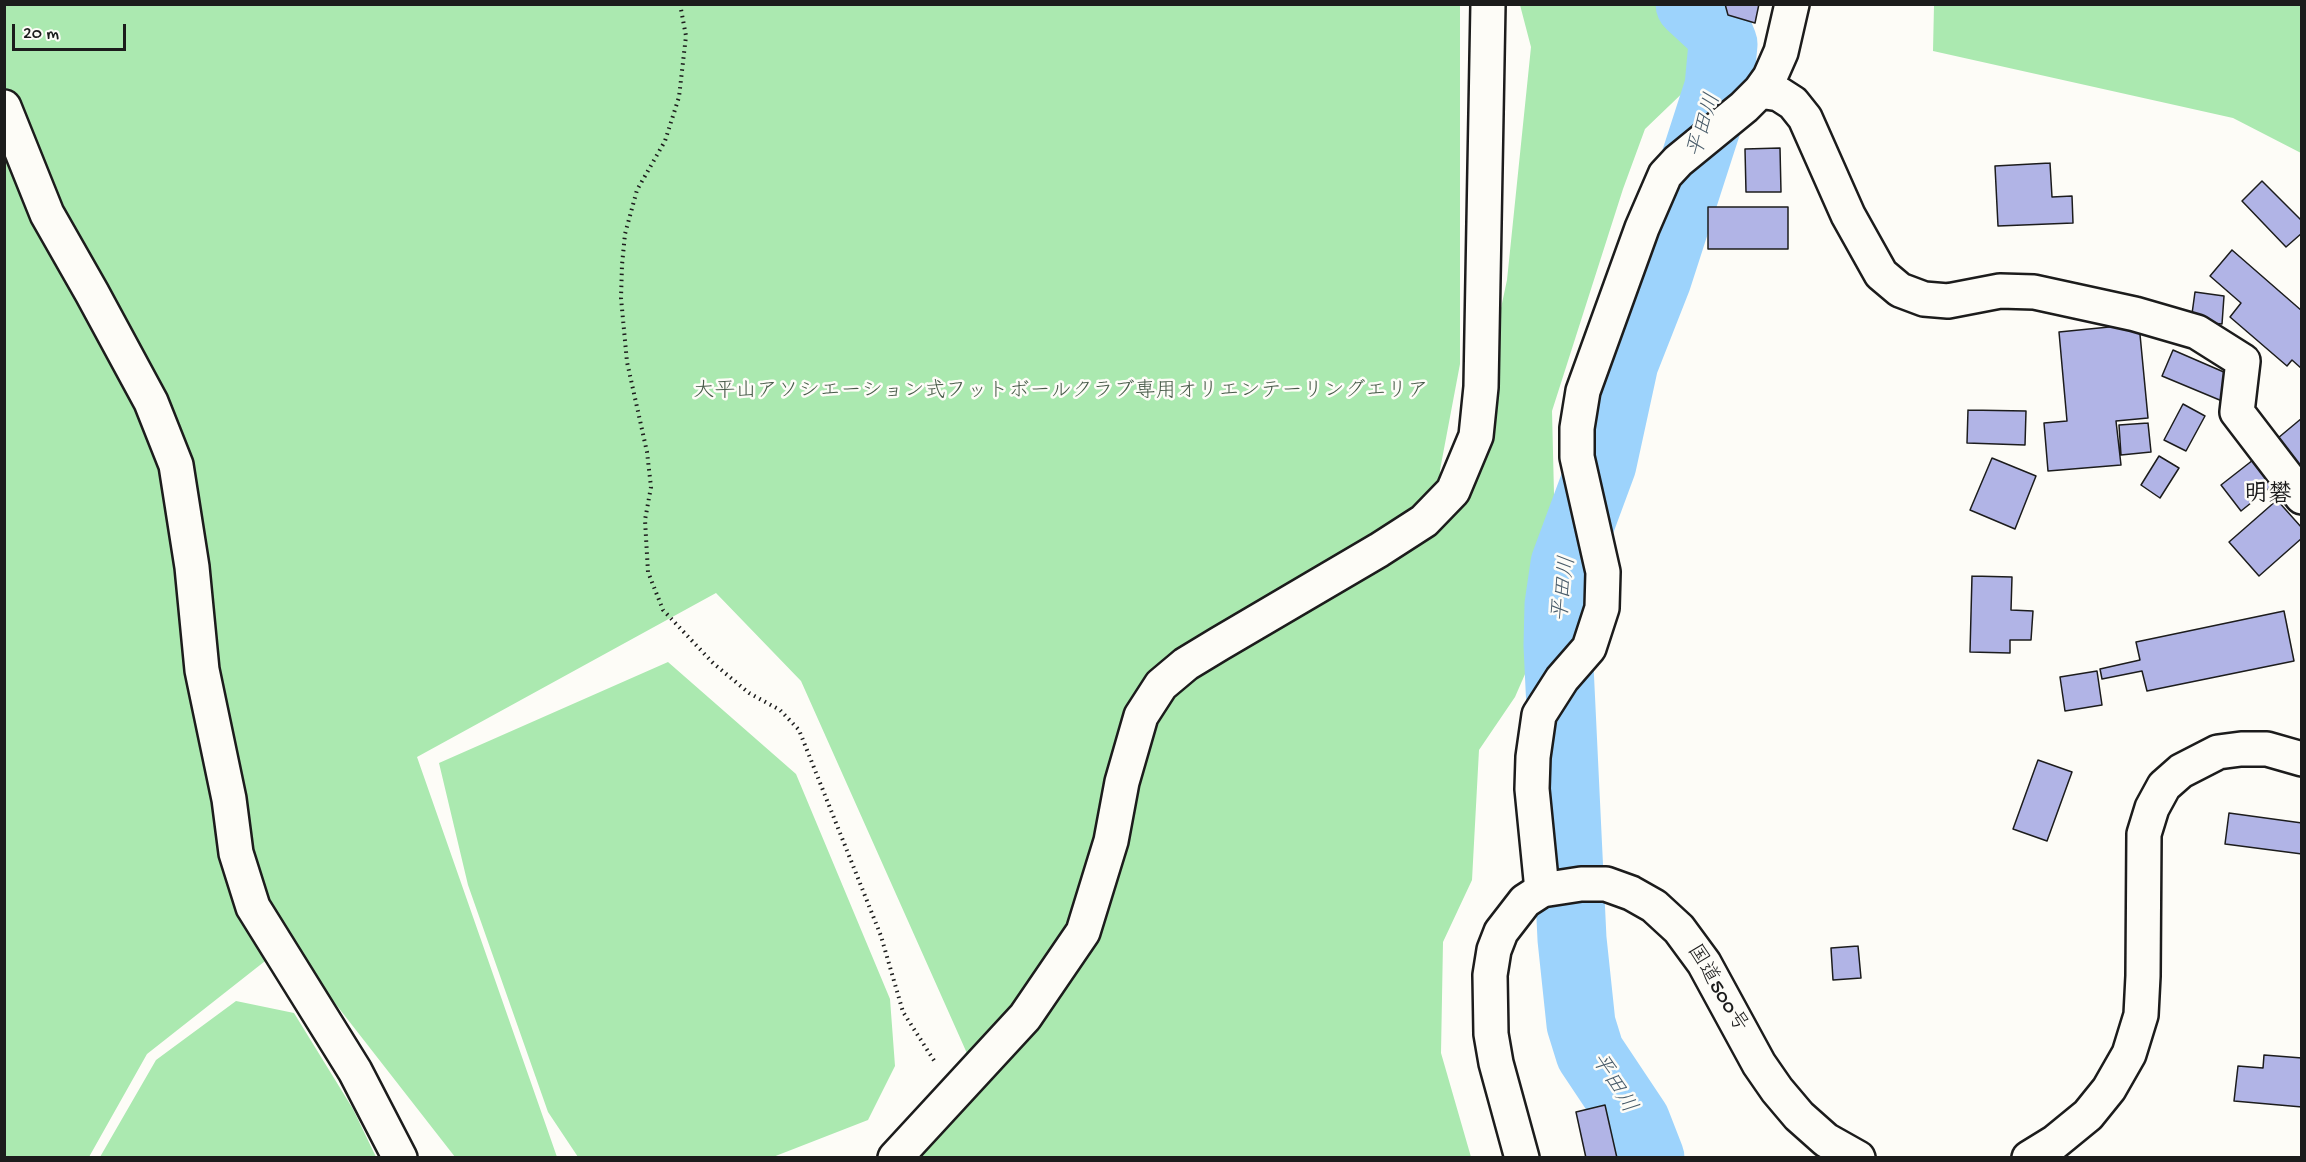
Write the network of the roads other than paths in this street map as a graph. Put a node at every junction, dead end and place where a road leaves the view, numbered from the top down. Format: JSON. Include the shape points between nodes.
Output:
{"nodes":[{"id":1,"x":1488,"y":4,"type":"edge"},
{"id":2,"x":1792,"y":4,"type":"edge"},
{"id":3,"x":1760,"y":91,"type":"junction"},
{"id":4,"x":4,"y":107,"type":"edge"},
{"id":5,"x":2301,"y":496,"type":"edge"},
{"id":6,"x":2301,"y":759,"type":"edge"},
{"id":7,"x":1550,"y":888,"type":"junction"},
{"id":8,"x":400,"y":1158,"type":"edge"},
{"id":9,"x":895,"y":1158,"type":"edge"},
{"id":10,"x":1522,"y":1158,"type":"edge"},
{"id":11,"x":1858,"y":1158,"type":"edge"},
{"id":12,"x":2029,"y":1158,"type":"edge"}],
"edges":[{"from":1,"to":9,"type":"main road","via":[[1481,387],[1476,436],[1453,491],[1424,521],[1202,654],[1161,685],[1141,716],[1122,782],[1111,841],[1083,932],[1025,1017]]},
{"from":2,"to":3,"type":"main road","via":[[1781,52]]},
{"from":3,"to":5,"type":"main road","via":[[1779,94],[1805,118],[1848,215],[1881,274],[1900,290],[1924,299],[1948,301],[2000,291],[2034,292],[2196,332],[2243,362],[2237,412]]},
{"from":3,"to":7,"type":"main road","via":[[1665,176],[1582,391],[1577,457],[1603,572],[1602,608],[1590,648],[1562,679],[1539,715],[1532,789]]},
{"from":4,"to":8,"type":"main road","via":[[47,214],[151,402],[176,465],[192,567],[202,670],[236,852],[253,907],[355,1071]]},
{"from":6,"to":12,"type":"main road","via":[[2267,749],[2218,752],[2181,771],[2164,786],[2144,834],[2141,1015],[2129,1054],[2109,1089],[2088,1114]]},
{"from":7,"to":10,"type":"main road","via":[[1525,901],[1501,932],[1490,975],[1491,1034],[1496,1063]]},
{"from":7,"to":11,"type":"main road","name":"国道500号","via":[[1606,884],[1654,906],[1679,928],[1704,963],[1777,1090],[1826,1140]]}]}
